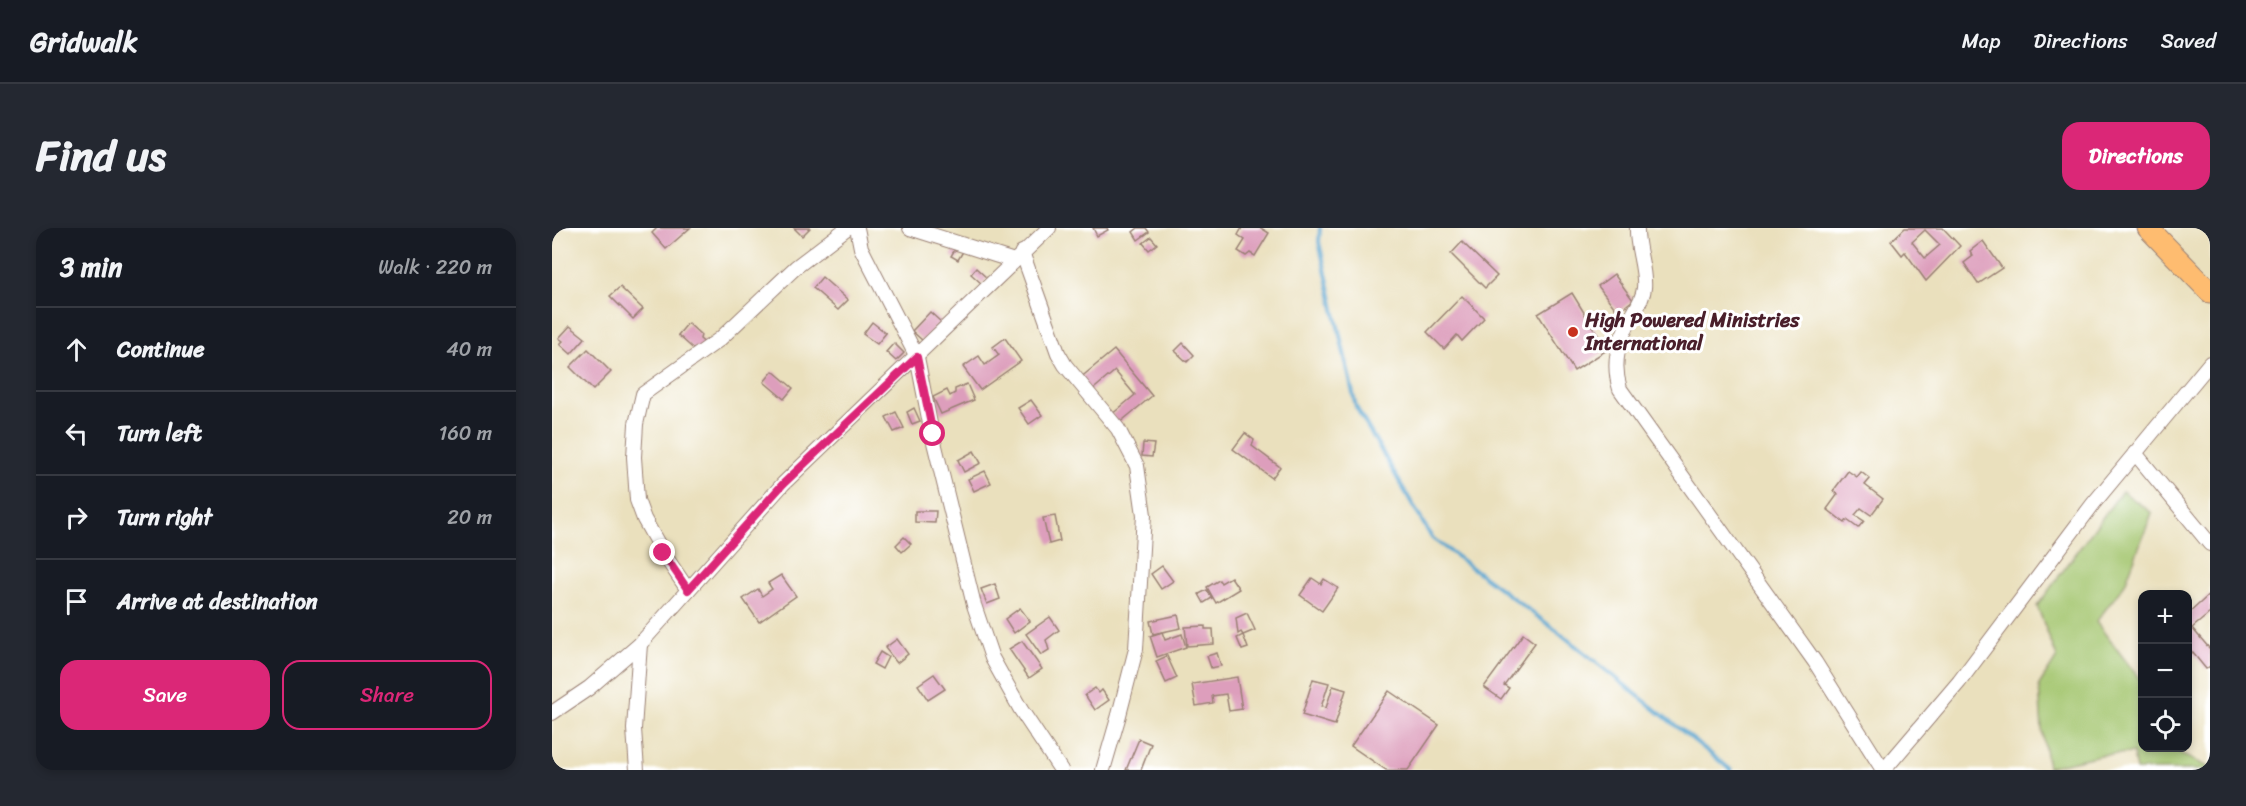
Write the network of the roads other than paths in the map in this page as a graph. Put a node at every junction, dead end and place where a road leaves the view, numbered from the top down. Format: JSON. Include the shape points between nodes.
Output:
{"nodes":[{"id":1,"x":847,"y":228,"type":"edge"},
{"id":2,"x":857,"y":228,"type":"edge"},
{"id":3,"x":910,"y":228,"type":"edge"},
{"id":4,"x":1049,"y":228,"type":"edge"},
{"id":5,"x":1637,"y":228,"type":"edge"},
{"id":6,"x":2148,"y":228,"type":"edge"},
{"id":7,"x":1018,"y":256,"type":"junction"},
{"id":8,"x":2210,"y":292,"type":"edge"},
{"id":9,"x":917,"y":357,"type":"junction"},
{"id":10,"x":2210,"y":363,"type":"edge"},
{"id":11,"x":2135,"y":453,"type":"junction"},
{"id":12,"x":2210,"y":544,"type":"edge"},
{"id":13,"x":688,"y":590,"type":"junction"},
{"id":14,"x":640,"y":644,"type":"junction"},
{"id":15,"x":552,"y":713,"type":"edge"},
{"id":16,"x":637,"y":770,"type":"edge"},
{"id":17,"x":1061,"y":770,"type":"edge"},
{"id":18,"x":1102,"y":770,"type":"edge"},
{"id":19,"x":1884,"y":770,"type":"edge"}],
"edges":[{"from":1,"to":13,"type":"street","via":[[796,267],[720,339],[644,394],[636,424],[637,501],[663,553]]},
{"from":2,"to":9,"type":"street","via":[[861,248]]},
{"from":3,"to":7,"type":"street"},
{"from":4,"to":7,"type":"street"},
{"from":5,"to":19,"type":"street","via":[[1644,288],[1616,354],[1615,374],[1620,389],[1815,662]]},
{"from":6,"to":8,"type":"highway"},
{"from":7,"to":9,"type":"street"},
{"from":7,"to":18,"type":"street","via":[[1058,353],[1118,429],[1137,466],[1144,515],[1136,650]]},
{"from":9,"to":13,"type":"street","via":[[783,484]]},
{"from":9,"to":17,"type":"street","via":[[974,605],[992,658]]},
{"from":10,"to":11,"type":"street"},
{"from":11,"to":12,"type":"street"},
{"from":11,"to":19,"type":"street","via":[[1959,682]]},
{"from":13,"to":14,"type":"street"},
{"from":14,"to":15,"type":"street","via":[[589,688]]},
{"from":14,"to":16,"type":"street","via":[[634,729]]}]}
